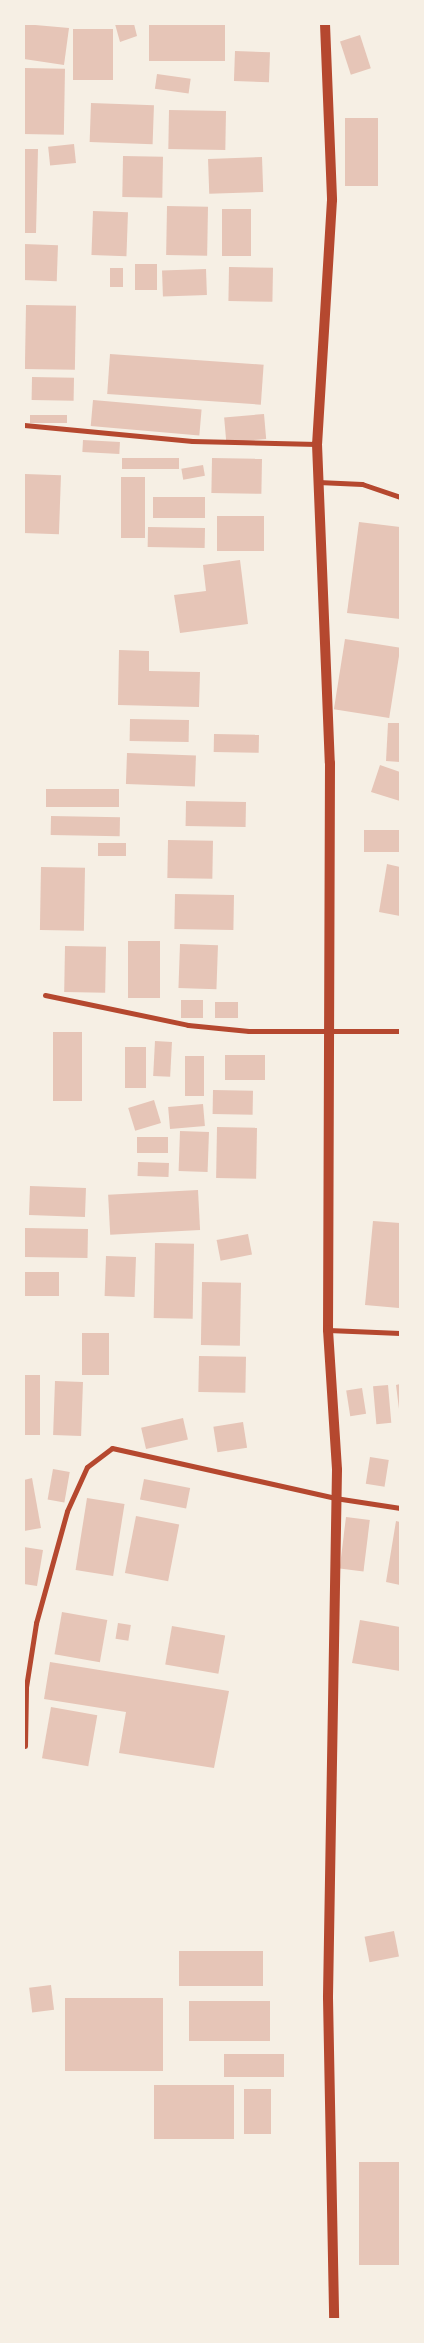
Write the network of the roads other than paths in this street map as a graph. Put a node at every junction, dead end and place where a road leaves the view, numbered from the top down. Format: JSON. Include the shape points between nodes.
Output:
{"nodes":[{"id":1,"x":324,"y":24,"type":"edge"},
{"id":2,"x":24,"y":425,"type":"edge"},
{"id":3,"x":317,"y":444,"type":"junction"},
{"id":4,"x":318,"y":482,"type":"junction"},
{"id":5,"x":400,"y":497,"type":"edge"},
{"id":6,"x":45,"y":995,"type":"dead end"},
{"id":7,"x":332,"y":1030,"type":"junction"},
{"id":8,"x":400,"y":1031,"type":"edge"},
{"id":9,"x":328,"y":1330,"type":"junction"},
{"id":10,"x":400,"y":1332,"type":"edge"},
{"id":11,"x":335,"y":1498,"type":"junction"},
{"id":12,"x":400,"y":1508,"type":"edge"},
{"id":13,"x":25,"y":1746,"type":"dead end"},
{"id":14,"x":334,"y":2319,"type":"edge"}],
"edges":[{"from":1,"to":3,"type":"main road","via":[[332,200]]},
{"from":2,"to":3,"type":"street","via":[[192,441]]},
{"from":3,"to":4,"type":"main road"},
{"from":4,"to":5,"type":"street","via":[[362,484]]},
{"from":4,"to":7,"type":"main road","via":[[330,763]]},
{"from":6,"to":7,"type":"street","via":[[188,1024],[249,1031]]},
{"from":7,"to":8,"type":"street"},
{"from":7,"to":9,"type":"main road"},
{"from":9,"to":10,"type":"street"},
{"from":9,"to":11,"type":"main road"},
{"from":11,"to":12,"type":"street"},
{"from":11,"to":13,"type":"street","via":[[112,1448],[87,1467],[67,1511],[36,1623],[26,1687]]},
{"from":11,"to":14,"type":"main road","via":[[328,1998]]}]}
